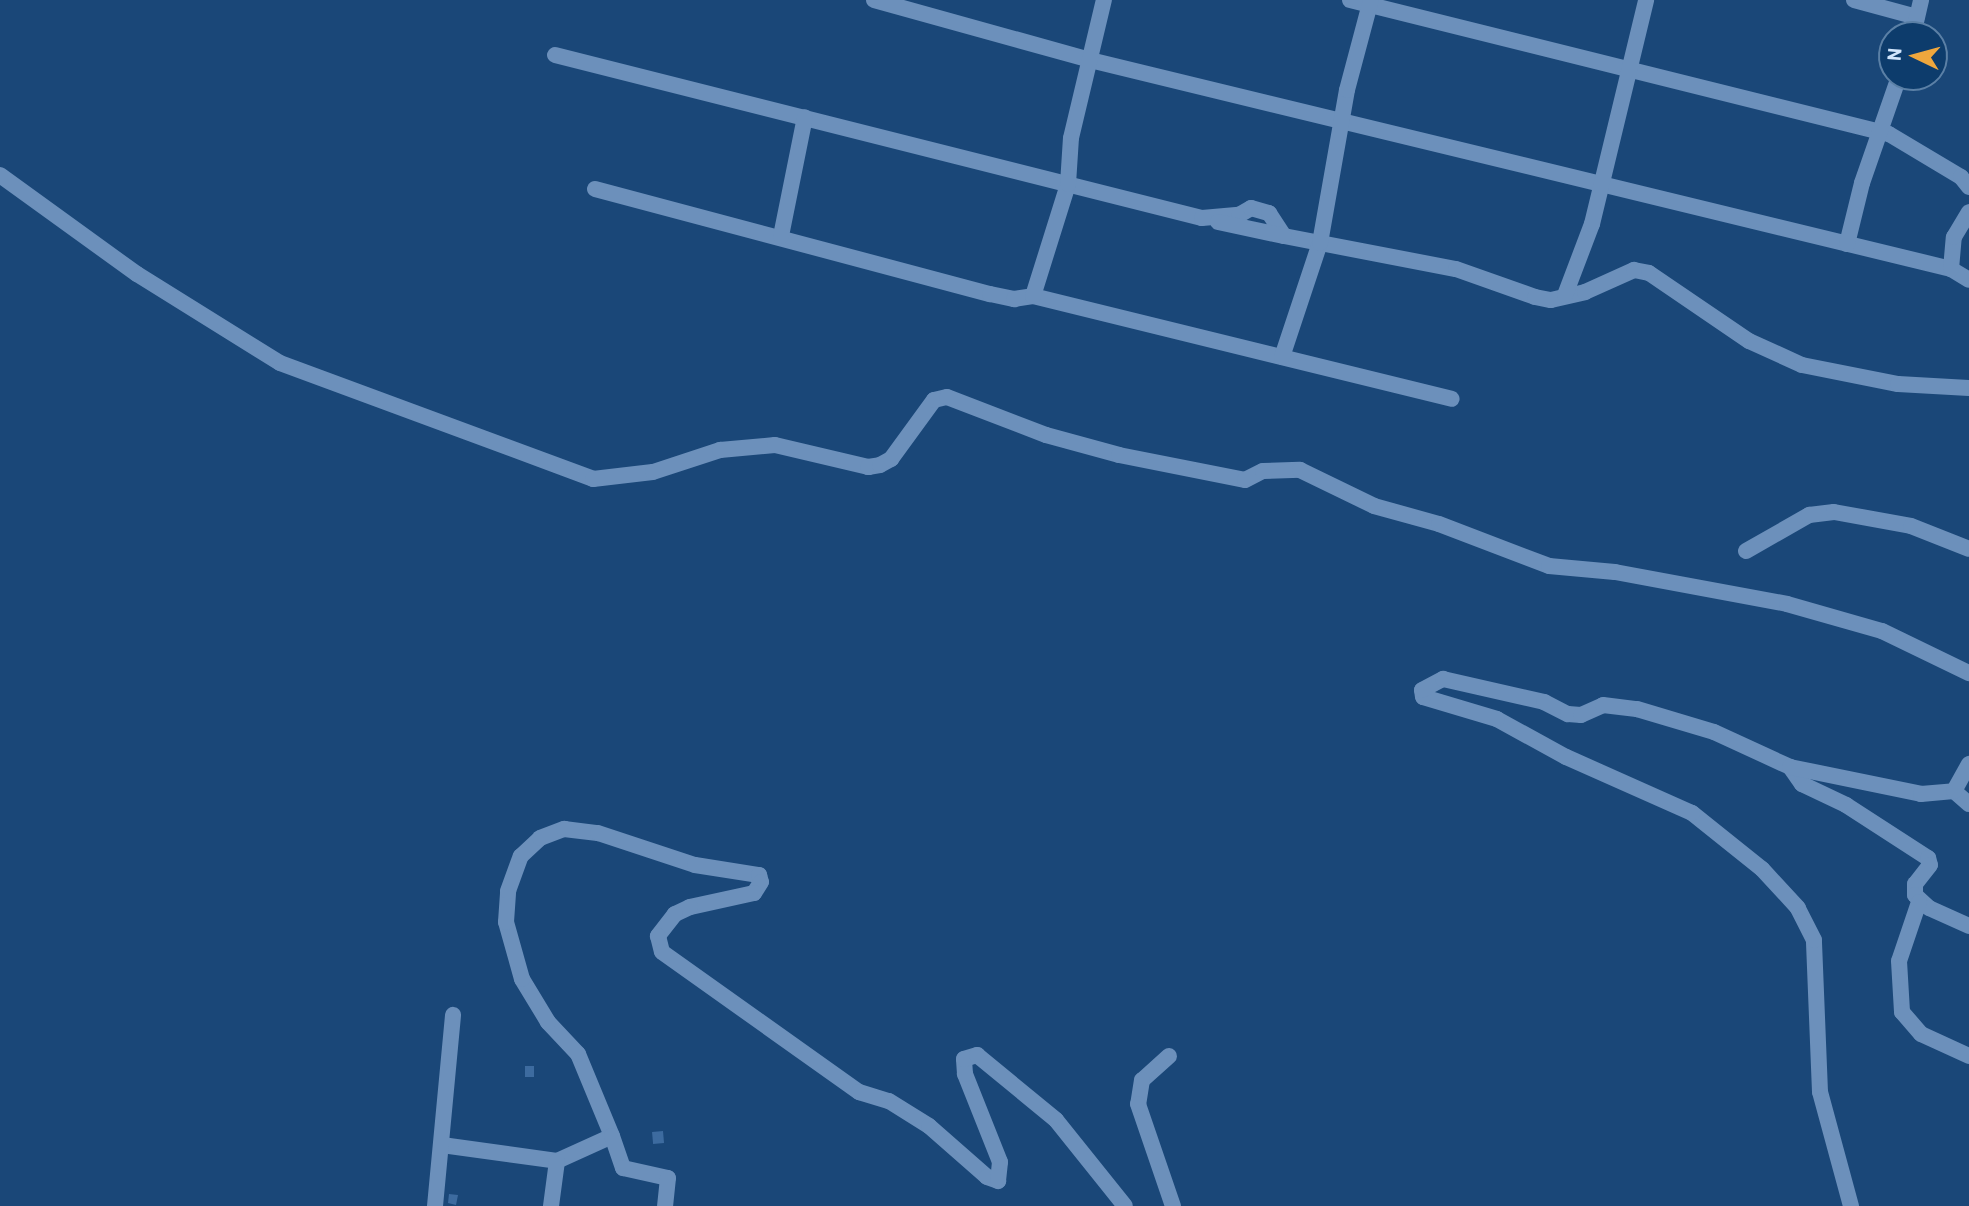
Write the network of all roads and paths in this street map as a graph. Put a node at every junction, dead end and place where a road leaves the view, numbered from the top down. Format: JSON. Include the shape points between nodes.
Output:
{"nodes":[{"id":1,"x":873,"y":0,"type":"edge"},
{"id":2,"x":1104,"y":0,"type":"edge"},
{"id":3,"x":1349,"y":0,"type":"edge"},
{"id":4,"x":1646,"y":0,"type":"edge"},
{"id":5,"x":1854,"y":0,"type":"edge"},
{"id":6,"x":1370,"y":3,"type":"edge"},
{"id":7,"x":1919,"y":8,"type":"edge"},
{"id":8,"x":555,"y":55,"type":"dead end"},
{"id":9,"x":1090,"y":60,"type":"junction"},
{"id":10,"x":1628,"y":66,"type":"junction"},
{"id":11,"x":1894,"y":91,"type":"edge"},
{"id":12,"x":805,"y":117,"type":"junction"},
{"id":13,"x":1342,"y":121,"type":"junction"},
{"id":14,"x":1881,"y":132,"type":"junction"},
{"id":15,"x":0,"y":175,"type":"edge"},
{"id":16,"x":1603,"y":183,"type":"junction"},
{"id":17,"x":1068,"y":184,"type":"junction"},
{"id":18,"x":1969,"y":187,"type":"edge"},
{"id":19,"x":595,"y":189,"type":"dead end"},
{"id":20,"x":1969,"y":212,"type":"edge"},
{"id":21,"x":781,"y":236,"type":"junction"},
{"id":22,"x":1320,"y":243,"type":"junction"},
{"id":23,"x":1847,"y":244,"type":"junction"},
{"id":24,"x":1951,"y":270,"type":"junction"},
{"id":25,"x":1969,"y":280,"type":"edge"},
{"id":26,"x":1565,"y":295,"type":"junction"},
{"id":27,"x":1033,"y":296,"type":"junction"},
{"id":28,"x":1282,"y":357,"type":"junction"},
{"id":29,"x":1969,"y":388,"type":"edge"},
{"id":30,"x":1451,"y":399,"type":"dead end"},
{"id":31,"x":1969,"y":549,"type":"edge"},
{"id":32,"x":1746,"y":551,"type":"dead end"},
{"id":33,"x":1969,"y":673,"type":"edge"},
{"id":34,"x":1969,"y":764,"type":"edge"},
{"id":35,"x":1790,"y":767,"type":"junction"},
{"id":36,"x":1954,"y":791,"type":"junction"},
{"id":37,"x":1969,"y":804,"type":"edge"},
{"id":38,"x":1919,"y":902,"type":"junction"},
{"id":39,"x":1969,"y":926,"type":"edge"},
{"id":40,"x":453,"y":1015,"type":"dead end"},
{"id":41,"x":1169,"y":1056,"type":"dead end"},
{"id":42,"x":1969,"y":1056,"type":"edge"},
{"id":43,"x":612,"y":1136,"type":"junction"},
{"id":44,"x":442,"y":1145,"type":"junction"},
{"id":45,"x":557,"y":1161,"type":"junction"},
{"id":46,"x":435,"y":1206,"type":"edge"},
{"id":47,"x":551,"y":1206,"type":"edge"},
{"id":48,"x":665,"y":1206,"type":"edge"},
{"id":49,"x":1125,"y":1206,"type":"edge"},
{"id":50,"x":1174,"y":1206,"type":"edge"},
{"id":51,"x":1851,"y":1206,"type":"edge"}],
"edges":[{"from":1,"to":9,"type":"street"},
{"from":2,"to":9,"type":"street"},
{"from":3,"to":6,"type":"street"},
{"from":4,"to":10,"type":"street"},
{"from":5,"to":7,"type":"street"},
{"from":6,"to":10,"type":"street"},
{"from":6,"to":13,"type":"street"},
{"from":8,"to":12,"type":"street"},
{"from":9,"to":13,"type":"street"},
{"from":9,"to":17,"type":"street","via":[[1072,138]]},
{"from":10,"to":14,"type":"street"},
{"from":10,"to":16,"type":"street"},
{"from":11,"to":14,"type":"street"},
{"from":12,"to":17,"type":"street"},
{"from":12,"to":21,"type":"street"},
{"from":13,"to":16,"type":"street"},
{"from":13,"to":22,"type":"street"},
{"from":14,"to":18,"type":"street","via":[[1961,177]]},
{"from":14,"to":23,"type":"street","via":[[1861,183]]},
{"from":15,"to":33,"type":"street","via":[[138,274],[280,363],[593,479],[653,472],[720,450],[775,445],[868,467],[880,465],[891,459],[934,400],[947,397],[1046,435],[1119,455],[1245,480],[1263,471],[1300,470],[1374,506],[1439,524],[1549,566],[1615,572],[1799,607],[1882,631]]},
{"from":16,"to":23,"type":"street"},
{"from":16,"to":26,"type":"street"},
{"from":17,"to":22,"type":"street","via":[[1202,218],[1239,215],[1251,208],[1269,213],[1284,236]]},
{"from":17,"to":27,"type":"street"},
{"from":19,"to":21,"type":"street"},
{"from":20,"to":24,"type":"street","via":[[1954,237]]},
{"from":21,"to":27,"type":"street","via":[[990,294],[1014,299]]},
{"from":22,"to":26,"type":"street","via":[[1456,269],[1535,297],[1550,300]]},
{"from":22,"to":28,"type":"street"},
{"from":23,"to":24,"type":"street"},
{"from":24,"to":25,"type":"street"},
{"from":26,"to":29,"type":"street","via":[[1607,285],[1634,270],[1649,273],[1749,341],[1802,365],[1898,384]]},
{"from":27,"to":28,"type":"street"},
{"from":28,"to":30,"type":"street"},
{"from":31,"to":32,"type":"street","via":[[1911,526],[1833,512],[1809,515]]},
{"from":34,"to":36,"type":"street"},
{"from":35,"to":36,"type":"street","via":[[1921,794]]},
{"from":35,"to":38,"type":"street","via":[[1802,784],[1846,805],[1928,858],[1930,865],[1915,884]]},
{"from":35,"to":51,"type":"street","via":[[1714,732],[1637,709],[1603,705],[1581,715],[1568,714],[1544,702],[1443,679],[1422,690],[1423,697],[1497,719],[1566,757],[1692,813],[1762,869],[1798,908],[1815,953],[1820,1092]]},
{"from":36,"to":37,"type":"street"},
{"from":38,"to":39,"type":"street"},
{"from":38,"to":42,"type":"street","via":[[1899,961],[1902,1012],[1921,1034]]},
{"from":40,"to":44,"type":"street"},
{"from":41,"to":50,"type":"street","via":[[1142,1080],[1138,1104]]},
{"from":43,"to":45,"type":"street"},
{"from":43,"to":48,"type":"street","via":[[623,1168],[668,1178]]},
{"from":43,"to":49,"type":"street","via":[[578,1054],[548,1022],[522,979],[506,922],[508,891],[522,856],[540,838],[564,829],[598,833],[695,865],[759,876],[761,882],[754,893],[690,906],[675,914],[658,936],[662,952],[859,1092],[889,1101],[929,1126],[987,1177],[998,1181],[1000,1162],[965,1074],[964,1059],[977,1055],[1056,1120]]},
{"from":44,"to":45,"type":"street"},
{"from":44,"to":46,"type":"street"},
{"from":45,"to":47,"type":"street"}]}
